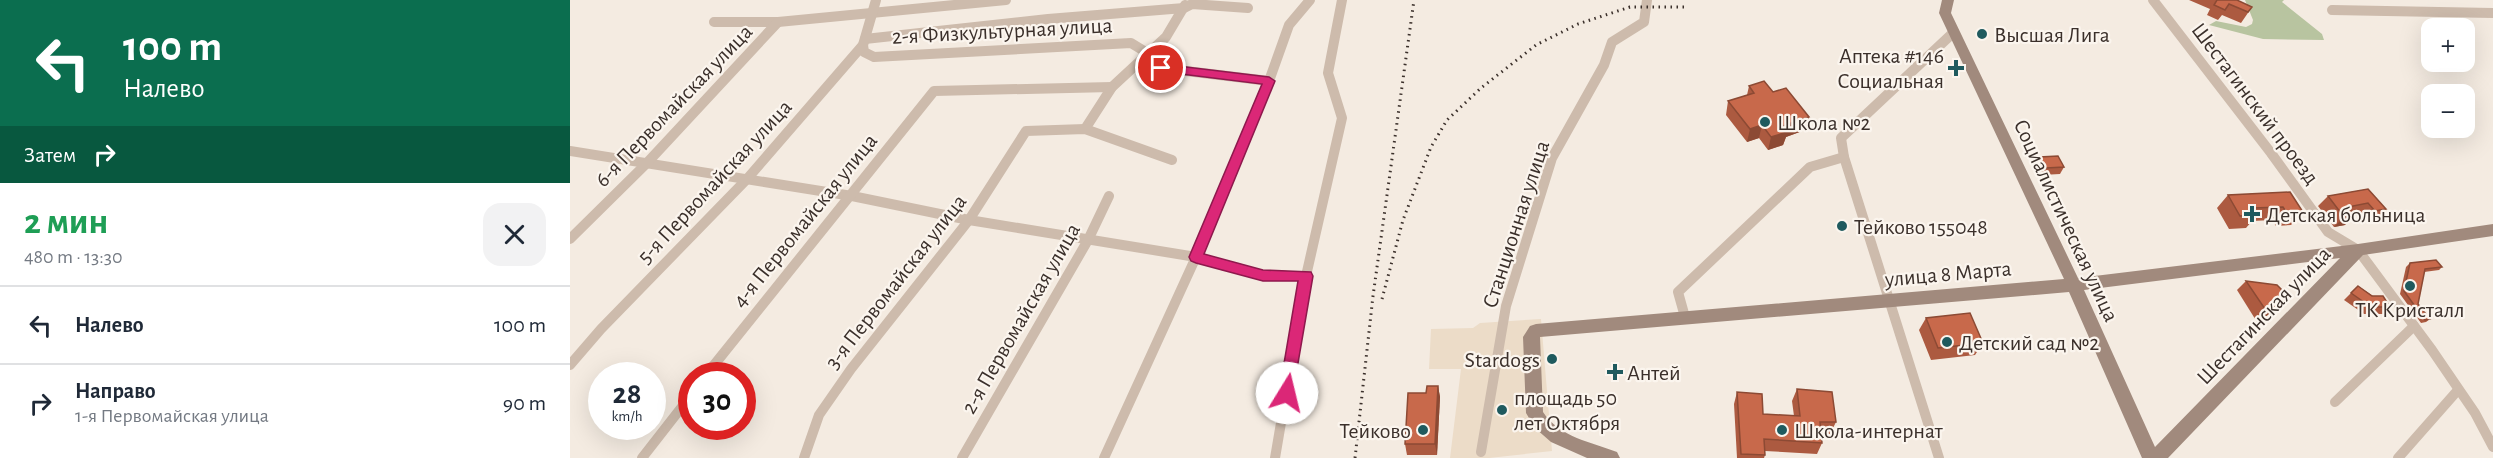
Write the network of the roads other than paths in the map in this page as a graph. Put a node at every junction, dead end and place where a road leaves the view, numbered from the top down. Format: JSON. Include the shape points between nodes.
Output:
{"nodes":[{"id":1,"x":876,"y":0,"type":"edge"},
{"id":2,"x":1006,"y":0,"type":"edge"},
{"id":3,"x":1310,"y":0,"type":"edge"},
{"id":4,"x":1342,"y":0,"type":"edge"},
{"id":5,"x":1647,"y":0,"type":"edge"},
{"id":6,"x":1948,"y":0,"type":"edge"},
{"id":7,"x":2152,"y":0,"type":"edge"},
{"id":8,"x":1186,"y":4,"type":"edge"},
{"id":9,"x":1248,"y":8,"type":"dead end"},
{"id":10,"x":2332,"y":10,"type":"dead end"},
{"id":11,"x":2493,"y":13,"type":"edge"},
{"id":12,"x":871,"y":14,"type":"junction"},
{"id":13,"x":714,"y":22,"type":"dead end"},
{"id":14,"x":778,"y":22,"type":"junction"},
{"id":15,"x":1954,"y":32,"type":"junction"},
{"id":16,"x":864,"y":42,"type":"junction"},
{"id":17,"x":1149,"y":54,"type":"junction"},
{"id":18,"x":1269,"y":81,"type":"junction"},
{"id":19,"x":1112,"y":87,"type":"junction"},
{"id":20,"x":1085,"y":129,"type":"junction"},
{"id":21,"x":570,"y":152,"type":"edge"},
{"id":22,"x":1844,"y":157,"type":"junction"},
{"id":23,"x":1172,"y":159,"type":"dead end"},
{"id":24,"x":646,"y":164,"type":"junction"},
{"id":25,"x":747,"y":179,"type":"junction"},
{"id":26,"x":852,"y":196,"type":"junction"},
{"id":27,"x":1109,"y":196,"type":"dead end"},
{"id":28,"x":969,"y":220,"type":"junction"},
{"id":29,"x":2493,"y":231,"type":"edge"},
{"id":30,"x":570,"y":239,"type":"edge"},
{"id":31,"x":1088,"y":240,"type":"junction"},
{"id":32,"x":2358,"y":250,"type":"junction"},
{"id":33,"x":1196,"y":257,"type":"junction"},
{"id":34,"x":1306,"y":276,"type":"junction"},
{"id":35,"x":2074,"y":285,"type":"junction"},
{"id":36,"x":1889,"y":301,"type":"junction"},
{"id":37,"x":1685,"y":317,"type":"junction"},
{"id":38,"x":2414,"y":326,"type":"junction"},
{"id":39,"x":717,"y":362,"type":"edge"},
{"id":40,"x":570,"y":365,"type":"edge"},
{"id":41,"x":2458,"y":390,"type":"junction"},
{"id":42,"x":2335,"y":402,"type":"dead end"},
{"id":43,"x":678,"y":412,"type":"edge"},
{"id":44,"x":2488,"y":429,"type":"edge"},
{"id":45,"x":2493,"y":447,"type":"edge"},
{"id":46,"x":1481,"y":452,"type":"dead end"},
{"id":47,"x":642,"y":458,"type":"edge"},
{"id":48,"x":804,"y":458,"type":"edge"},
{"id":49,"x":962,"y":458,"type":"edge"},
{"id":50,"x":1104,"y":458,"type":"edge"},
{"id":51,"x":1275,"y":458,"type":"edge"},
{"id":52,"x":1611,"y":458,"type":"edge"},
{"id":53,"x":1939,"y":458,"type":"edge"},
{"id":54,"x":2151,"y":458,"type":"edge"},
{"id":55,"x":2156,"y":458,"type":"edge"},
{"id":56,"x":2398,"y":458,"type":"edge"}],
"edges":[{"from":1,"to":12,"type":"street","name":"5-я Первомайская улица"},
{"from":2,"to":12,"type":"street"},
{"from":3,"to":18,"type":"street","via":[[1289,25]]},
{"from":4,"to":34,"type":"street","via":[[1328,73],[1342,118]]},
{"from":5,"to":46,"type":"street","name":"Станционная улица","via":[[1644,22],[1612,42],[1604,65],[1552,158],[1506,306]]},
{"from":6,"to":15,"type":"street","name":"Социалистическая улица","via":[[1945,13]]},
{"from":7,"to":32,"type":"street","name":"Шестагинский проезд","via":[[2328,232]]},
{"from":8,"to":9,"type":"street"},
{"from":8,"to":16,"type":"street"},
{"from":8,"to":17,"type":"street","via":[[1167,37]]},
{"from":10,"to":11,"type":"street"},
{"from":12,"to":14,"type":"street"},
{"from":12,"to":16,"type":"street","name":"5-я Первомайская улица"},
{"from":13,"to":14,"type":"street"},
{"from":14,"to":24,"type":"street","name":"6-я Первомайская улица"},
{"from":15,"to":22,"type":"street","via":[[1841,138]]},
{"from":15,"to":35,"type":"street","name":"Социалистическая улица"},
{"from":16,"to":17,"type":"street","name":"2-я Физкультурная улица","via":[[864,52],[874,57],[1131,43]]},
{"from":16,"to":25,"type":"street","name":"5-я Первомайская улица"},
{"from":17,"to":18,"type":"street","via":[[1150,62],[1161,68]]},
{"from":17,"to":19,"type":"street"},
{"from":18,"to":33,"type":"street"},
{"from":19,"to":20,"type":"street"},
{"from":19,"to":26,"type":"street","name":"4-я Первомайская улица","via":[[934,90]]},
{"from":20,"to":23,"type":"street"},
{"from":20,"to":28,"type":"street","name":"3-я Первомайская улица","via":[[1026,131]]},
{"from":21,"to":24,"type":"street"},
{"from":22,"to":36,"type":"street"},
{"from":22,"to":37,"type":"street","via":[[1810,167],[1678,292]]},
{"from":24,"to":25,"type":"street"},
{"from":24,"to":30,"type":"street","name":"6-я Первомайская улица"},
{"from":25,"to":26,"type":"street"},
{"from":25,"to":40,"type":"street","name":"5-я Первомайская улица"},
{"from":26,"to":28,"type":"street"},
{"from":26,"to":39,"type":"street","name":"4-я Первомайская улица"},
{"from":27,"to":31,"type":"street","name":"2-я Первомайская улица"},
{"from":28,"to":31,"type":"street"},
{"from":28,"to":48,"type":"street","name":"3-я Первомайская улица","via":[[819,415]]},
{"from":29,"to":32,"type":"street","name":"Шестагинская улица"},
{"from":31,"to":33,"type":"street"},
{"from":31,"to":49,"type":"street","name":"2-я Первомайская улица"},
{"from":32,"to":35,"type":"street","name":"улица 8 Марта"},
{"from":32,"to":38,"type":"street"},
{"from":32,"to":55,"type":"street","name":"Шестагинская улица"},
{"from":33,"to":34,"type":"street","via":[[1263,276]]},
{"from":33,"to":50,"type":"street"},
{"from":34,"to":51,"type":"street"},
{"from":35,"to":36,"type":"street","name":"улица 8 Марта"},
{"from":35,"to":54,"type":"street","name":"Социалистическая улица"},
{"from":36,"to":37,"type":"street","name":"улица 8 Марта"},
{"from":36,"to":53,"type":"street"},
{"from":37,"to":52,"type":"street","name":"улица 8 Марта","via":[[1540,329],[1533,333],[1538,422],[1549,432]]},
{"from":38,"to":41,"type":"street"},
{"from":38,"to":42,"type":"street"},
{"from":41,"to":44,"type":"street"},
{"from":41,"to":56,"type":"street"},
{"from":43,"to":47,"type":"street"},
{"from":44,"to":45,"type":"street"}]}
